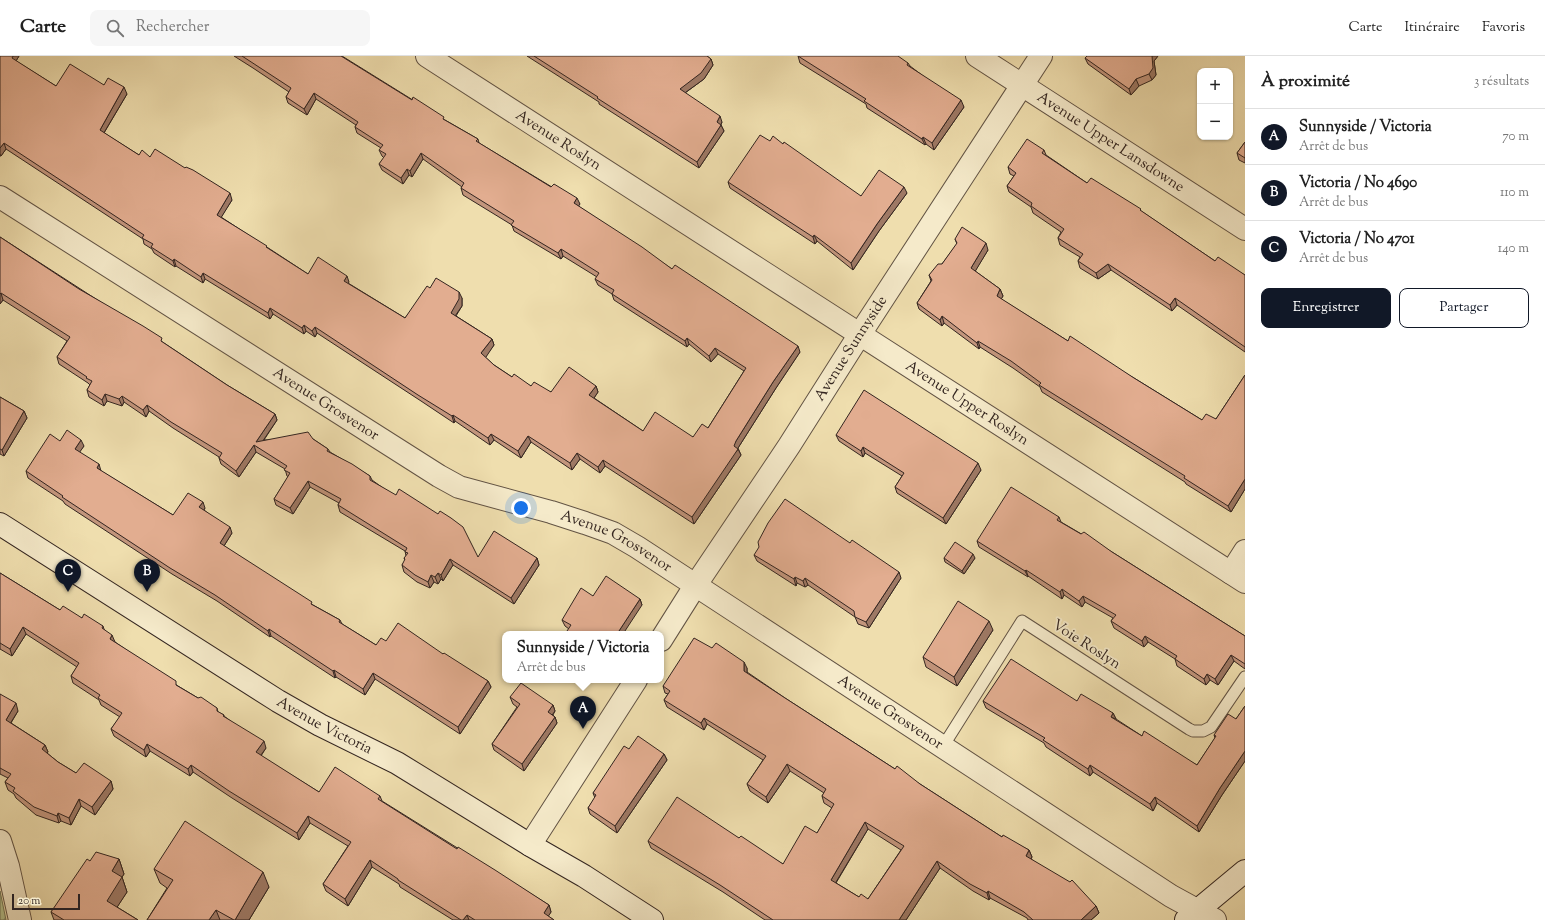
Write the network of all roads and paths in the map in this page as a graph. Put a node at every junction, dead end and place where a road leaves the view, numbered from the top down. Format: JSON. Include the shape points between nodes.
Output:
{"nodes":[{"id":1,"x":427,"y":56,"type":"edge"},
{"id":2,"x":977,"y":56,"type":"edge"},
{"id":3,"x":1041,"y":56,"type":"edge"},
{"id":4,"x":1022,"y":85,"type":"junction"},
{"id":5,"x":0,"y":197,"type":"edge"},
{"id":6,"x":689,"y":224,"type":"joint"},
{"id":7,"x":1245,"y":229,"type":"edge"},
{"id":8,"x":860,"y":334,"type":"junction"},
{"id":9,"x":0,"y":524,"type":"edge"},
{"id":10,"x":1245,"y":551,"type":"edge"},
{"id":11,"x":1238,"y":578,"type":"edge"},
{"id":12,"x":695,"y":586,"type":"junction"},
{"id":13,"x":664,"y":635,"type":"edge"},
{"id":14,"x":1245,"y":677,"type":"edge"},
{"id":15,"x":634,"y":683,"type":"edge"},
{"id":16,"x":942,"y":748,"type":"junction"},
{"id":17,"x":0,"y":841,"type":"edge"},
{"id":18,"x":530,"y":845,"type":"junction"},
{"id":19,"x":1245,"y":871,"type":"edge"},
{"id":20,"x":1200,"y":917,"type":"edge"},
{"id":21,"x":20,"y":920,"type":"edge"},
{"id":22,"x":652,"y":920,"type":"edge"}],
"edges":[{"from":1,"to":6,"type":"street","name":"Avenue Roslyn"},
{"from":2,"to":4,"type":"street","name":"Avenue Upper Lansdowne"},
{"from":3,"to":4,"type":"street","name":"Avenue Sunnyside"},
{"from":4,"to":7,"type":"street","name":"Avenue Upper Lansdowne"},
{"from":4,"to":8,"type":"street","name":"Avenue Sunnyside"},
{"from":5,"to":12,"type":"street","name":"Avenue Grosvenor","via":[[439,476],[459,487],[551,512],[613,533]]},
{"from":6,"to":8,"type":"street","name":"Avenue Upper Roslyn"},
{"from":8,"to":11,"type":"street","name":"Avenue Upper Roslyn"},
{"from":8,"to":12,"type":"street","name":"Avenue Sunnyside"},
{"from":9,"to":18,"type":"street","name":"Avenue Victoria","via":[[278,701],[397,763]]},
{"from":10,"to":11,"type":"street"},
{"from":12,"to":13,"type":"street","name":"Avenue Sunnyside"},
{"from":12,"to":16,"type":"street","name":"Avenue Grosvenor"},
{"from":14,"to":16,"type":"lane","name":"Voie Roslyn","via":[[1212,727],[1203,731],[1193,731],[1022,621]]},
{"from":15,"to":18,"type":"street"},
{"from":16,"to":20,"type":"street","name":"Avenue Grosvenor"},
{"from":17,"to":21,"type":"street"},
{"from":18,"to":22,"type":"street","name":"Avenue Victoria"},
{"from":19,"to":20,"type":"street"}]}
